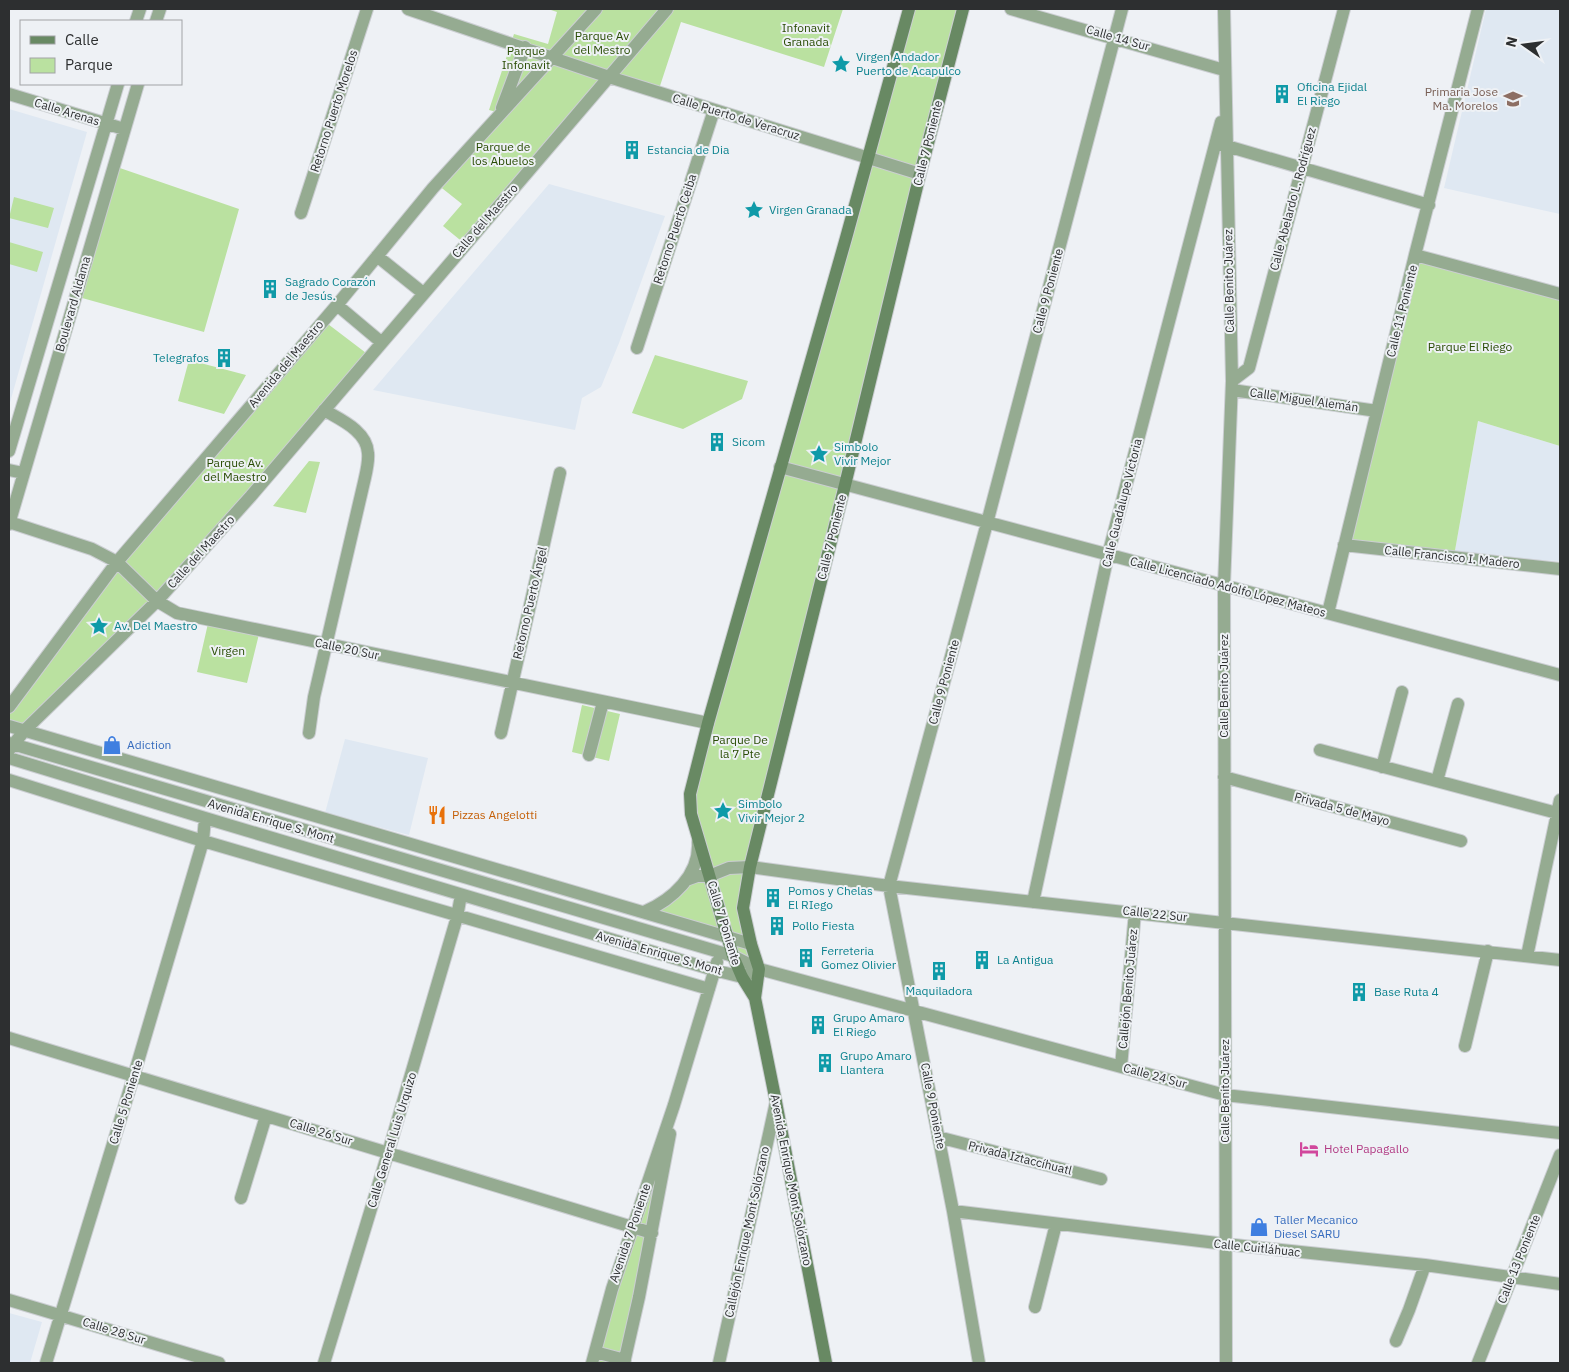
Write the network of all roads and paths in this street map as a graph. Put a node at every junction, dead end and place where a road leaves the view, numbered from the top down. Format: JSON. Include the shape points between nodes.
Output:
{"nodes":[{"id":1,"x":367,"y":9,"type":"edge"},
{"id":2,"x":408,"y":9,"type":"edge"},
{"id":3,"x":596,"y":9,"type":"edge"},
{"id":4,"x":667,"y":9,"type":"edge"},
{"id":5,"x":909,"y":9,"type":"edge"},
{"id":6,"x":963,"y":9,"type":"edge"},
{"id":7,"x":1011,"y":9,"type":"edge"},
{"id":8,"x":1122,"y":9,"type":"edge"},
{"id":9,"x":1224,"y":9,"type":"edge"},
{"id":10,"x":1344,"y":9,"type":"edge"},
{"id":11,"x":1478,"y":9,"type":"edge"},
{"id":12,"x":1114,"y":37,"type":"junction"},
{"id":13,"x":524,"y":47,"type":"junction"},
{"id":14,"x":553,"y":57,"type":"junction"},
{"id":15,"x":1224,"y":70,"type":"junction"},
{"id":16,"x":608,"y":77,"type":"junction"},
{"id":17,"x":118,"y":85,"type":"edge"},
{"id":18,"x":138,"y":85,"type":"edge"},
{"id":19,"x":9,"y":94,"type":"edge"},
{"id":20,"x":714,"y":110,"type":"junction"},
{"id":21,"x":500,"y":113,"type":"junction"},
{"id":22,"x":106,"y":124,"type":"junction"},
{"id":23,"x":124,"y":129,"type":"junction"},
{"id":24,"x":1221,"y":144,"type":"junction"},
{"id":25,"x":868,"y":158,"type":"junction"},
{"id":26,"x":1302,"y":169,"type":"junction"},
{"id":27,"x":920,"y":174,"type":"junction"},
{"id":28,"x":1429,"y":205,"type":"junction"},
{"id":29,"x":301,"y":213,"type":"dead end"},
{"id":30,"x":1415,"y":255,"type":"junction"},
{"id":31,"x":377,"y":256,"type":"junction"},
{"id":32,"x":423,"y":293,"type":"junction"},
{"id":33,"x":1560,"y":294,"type":"edge"},
{"id":34,"x":337,"y":305,"type":"junction"},
{"id":35,"x":381,"y":342,"type":"junction"},
{"id":36,"x":637,"y":348,"type":"dead end"},
{"id":37,"x":1232,"y":385,"type":"junction"},
{"id":38,"x":324,"y":410,"type":"junction"},
{"id":39,"x":1377,"y":411,"type":"junction"},
{"id":40,"x":9,"y":451,"type":"edge"},
{"id":41,"x":780,"y":467,"type":"junction"},
{"id":42,"x":9,"y":470,"type":"edge"},
{"id":43,"x":23,"y":473,"type":"junction"},
{"id":44,"x":560,"y":473,"type":"dead end"},
{"id":45,"x":845,"y":485,"type":"junction"},
{"id":46,"x":9,"y":523,"type":"edge"},
{"id":47,"x":987,"y":523,"type":"junction"},
{"id":48,"x":1344,"y":545,"type":"junction"},
{"id":49,"x":1108,"y":555,"type":"junction"},
{"id":50,"x":117,"y":562,"type":"junction"},
{"id":51,"x":1560,"y":569,"type":"edge"},
{"id":52,"x":1224,"y":586,"type":"junction"},
{"id":53,"x":158,"y":601,"type":"junction"},
{"id":54,"x":1328,"y":613,"type":"junction"},
{"id":55,"x":326,"y":645,"type":"junction"},
{"id":56,"x":1560,"y":675,"type":"edge"},
{"id":57,"x":512,"y":683,"type":"junction"},
{"id":58,"x":1402,"y":692,"type":"dead end"},
{"id":59,"x":603,"y":702,"type":"junction"},
{"id":60,"x":1458,"y":704,"type":"dead end"},
{"id":61,"x":9,"y":707,"type":"edge"},
{"id":62,"x":708,"y":723,"type":"junction"},
{"id":63,"x":9,"y":726,"type":"edge"},
{"id":64,"x":25,"y":730,"type":"junction"},
{"id":65,"x":501,"y":732,"type":"dead end"},
{"id":66,"x":310,"y":733,"type":"dead end"},
{"id":67,"x":10,"y":746,"type":"edge"},
{"id":68,"x":1320,"y":750,"type":"dead end"},
{"id":69,"x":589,"y":755,"type":"dead end"},
{"id":70,"x":9,"y":758,"type":"edge"},
{"id":71,"x":1382,"y":767,"type":"junction"},
{"id":72,"x":1224,"y":777,"type":"junction"},
{"id":73,"x":9,"y":780,"type":"edge"},
{"id":74,"x":1437,"y":781,"type":"junction"},
{"id":75,"x":1560,"y":800,"type":"edge"},
{"id":76,"x":1557,"y":812,"type":"junction"},
{"id":77,"x":205,"y":818,"type":"junction"},
{"id":78,"x":698,"y":835,"type":"junction"},
{"id":79,"x":203,"y":841,"type":"junction"},
{"id":80,"x":1461,"y":842,"type":"dead end"},
{"id":81,"x":750,"y":867,"type":"junction"},
{"id":82,"x":709,"y":876,"type":"junction"},
{"id":83,"x":686,"y":880,"type":"junction"},
{"id":84,"x":890,"y":886,"type":"junction"},
{"id":85,"x":461,"y":895,"type":"junction"},
{"id":86,"x":1033,"y":902,"type":"junction"},
{"id":87,"x":644,"y":912,"type":"junction"},
{"id":88,"x":1135,"y":912,"type":"junction"},
{"id":89,"x":457,"y":917,"type":"junction"},
{"id":90,"x":1226,"y":922,"type":"junction"},
{"id":91,"x":603,"y":937,"type":"junction"},
{"id":92,"x":727,"y":937,"type":"junction"},
{"id":93,"x":750,"y":944,"type":"junction"},
{"id":94,"x":1488,"y":951,"type":"junction"},
{"id":95,"x":719,"y":952,"type":"junction"},
{"id":96,"x":733,"y":956,"type":"junction"},
{"id":97,"x":1528,"y":956,"type":"junction"},
{"id":98,"x":599,"y":958,"type":"junction"},
{"id":99,"x":1560,"y":960,"type":"edge"},
{"id":100,"x":714,"y":970,"type":"junction"},
{"id":101,"x":759,"y":970,"type":"junction"},
{"id":102,"x":742,"y":977,"type":"junction"},
{"id":103,"x":709,"y":989,"type":"junction"},
{"id":104,"x":755,"y":998,"type":"junction"},
{"id":105,"x":915,"y":1013,"type":"junction"},
{"id":106,"x":9,"y":1038,"type":"edge"},
{"id":107,"x":1465,"y":1046,"type":"dead end"},
{"id":108,"x":1121,"y":1067,"type":"junction"},
{"id":109,"x":134,"y":1075,"type":"junction"},
{"id":110,"x":1225,"y":1095,"type":"junction"},
{"id":111,"x":776,"y":1102,"type":"junction"},
{"id":112,"x":674,"y":1105,"type":"junction"},
{"id":113,"x":266,"y":1116,"type":"junction"},
{"id":114,"x":1560,"y":1133,"type":"edge"},
{"id":115,"x":938,"y":1138,"type":"junction"},
{"id":116,"x":388,"y":1153,"type":"junction"},
{"id":117,"x":1560,"y":1156,"type":"edge"},
{"id":118,"x":1101,"y":1179,"type":"dead end"},
{"id":119,"x":241,"y":1198,"type":"dead end"},
{"id":120,"x":953,"y":1211,"type":"junction"},
{"id":121,"x":1056,"y":1224,"type":"junction"},
{"id":122,"x":633,"y":1227,"type":"junction"},
{"id":123,"x":652,"y":1233,"type":"junction"},
{"id":124,"x":1225,"y":1244,"type":"junction"},
{"id":125,"x":1425,"y":1265,"type":"junction"},
{"id":126,"x":1513,"y":1277,"type":"junction"},
{"id":127,"x":1560,"y":1284,"type":"edge"},
{"id":128,"x":9,"y":1300,"type":"edge"},
{"id":129,"x":1036,"y":1307,"type":"dead end"},
{"id":130,"x":60,"y":1315,"type":"junction"},
{"id":131,"x":1396,"y":1341,"type":"dead end"},
{"id":132,"x":594,"y":1358,"type":"edge"},
{"id":133,"x":625,"y":1361,"type":"edge"},
{"id":134,"x":46,"y":1363,"type":"edge"},
{"id":135,"x":219,"y":1363,"type":"edge"},
{"id":136,"x":324,"y":1363,"type":"edge"},
{"id":137,"x":719,"y":1363,"type":"edge"},
{"id":138,"x":826,"y":1363,"type":"edge"},
{"id":139,"x":979,"y":1363,"type":"edge"},
{"id":140,"x":1226,"y":1363,"type":"edge"},
{"id":141,"x":1478,"y":1363,"type":"edge"}],
"edges":[{"from":1,"to":29,"type":"street","name":"Retorno Puerto Morelos"},
{"from":2,"to":13,"type":"street","name":"Calle Puerto de Veracruz"},
{"from":3,"to":14,"type":"street","name":"Avenida del Maestro"},
{"from":4,"to":16,"type":"street","name":"Calle del Maestro"},
{"from":5,"to":25,"type":"main road","name":"Calle 7 Poniente"},
{"from":6,"to":27,"type":"main road","name":"Calle 7 Poniente"},
{"from":7,"to":12,"type":"street","name":"Calle 14 Sur"},
{"from":8,"to":12,"type":"street","name":"Calle 9 Poniente"},
{"from":9,"to":15,"type":"street","name":"Calle Benito Juárez"},
{"from":10,"to":26,"type":"street","name":"Calle Abelardo L. Rodríguez"},
{"from":11,"to":28,"type":"street","name":"Calle 11 Poniente"},
{"from":12,"to":15,"type":"street","name":"Calle 14 Sur"},
{"from":12,"to":47,"type":"street","name":"Calle 9 Poniente"},
{"from":13,"to":14,"type":"street","name":"Calle Puerto de Veracruz"},
{"from":13,"to":21,"type":"street"},
{"from":14,"to":16,"type":"street","name":"Calle Puerto de Veracruz"},
{"from":14,"to":21,"type":"street","name":"Avenida del Maestro"},
{"from":15,"to":24,"type":"street","name":"Calle Benito Juárez","via":[[1225,108]]},
{"from":16,"to":20,"type":"street","name":"Calle Puerto de Veracruz"},
{"from":16,"to":32,"type":"street","name":"Calle del Maestro"},
{"from":17,"to":22,"type":"street","name":"Boulevard Aldama"},
{"from":18,"to":23,"type":"street","name":"Boulevard Aldama"},
{"from":19,"to":22,"type":"street","name":"Calle Arenas"},
{"from":20,"to":25,"type":"street","name":"Calle Puerto de Veracruz"},
{"from":20,"to":36,"type":"street","name":"Retorno Puerto Ceiba"},
{"from":21,"to":31,"type":"street","name":"Avenida del Maestro"},
{"from":22,"to":23,"type":"street","name":"Calle Arenas"},
{"from":22,"to":40,"type":"street","name":"Boulevard Aldama"},
{"from":23,"to":43,"type":"street","name":"Boulevard Aldama"},
{"from":24,"to":26,"type":"street"},
{"from":24,"to":37,"type":"street","name":"Calle Benito Juárez"},
{"from":24,"to":49,"type":"street","name":"Calle Guadalupe Victoria"},
{"from":25,"to":27,"type":"street","name":"Calle Puerto de Veracruz"},
{"from":25,"to":41,"type":"main road","name":"Calle 7 Poniente"},
{"from":26,"to":28,"type":"street"},
{"from":26,"to":37,"type":"street","name":"Calle Abelardo L. Rodríguez","via":[[1249,368]]},
{"from":27,"to":45,"type":"main road","name":"Calle 7 Poniente"},
{"from":28,"to":30,"type":"street","name":"Calle 11 Poniente"},
{"from":30,"to":33,"type":"street"},
{"from":30,"to":39,"type":"street","name":"Calle 11 Poniente"},
{"from":31,"to":32,"type":"street"},
{"from":31,"to":34,"type":"street","name":"Avenida del Maestro"},
{"from":32,"to":35,"type":"street","name":"Calle del Maestro"},
{"from":34,"to":35,"type":"street"},
{"from":34,"to":50,"type":"street","name":"Avenida del Maestro"},
{"from":35,"to":38,"type":"street","name":"Calle del Maestro"},
{"from":37,"to":39,"type":"street","name":"Calle Miguel Alemán"},
{"from":37,"to":52,"type":"street","name":"Calle Benito Juárez"},
{"from":38,"to":53,"type":"street","name":"Calle del Maestro"},
{"from":38,"to":55,"type":"street","via":[[362,436],[368,453]]},
{"from":39,"to":48,"type":"street","name":"Calle 11 Poniente"},
{"from":41,"to":45,"type":"street","name":"Calle Licenciado Adolfo López Mateos"},
{"from":41,"to":62,"type":"main road","name":"Calle 7 Poniente"},
{"from":42,"to":43,"type":"street"},
{"from":43,"to":46,"type":"street","name":"Boulevard Aldama"},
{"from":44,"to":57,"type":"street","name":"Retorno Puerto Ángel"},
{"from":45,"to":47,"type":"street","name":"Calle Licenciado Adolfo López Mateos"},
{"from":45,"to":81,"type":"main road","name":"Calle 7 Poniente"},
{"from":46,"to":50,"type":"street","name":"Calle 20 Sur","via":[[92,549]]},
{"from":47,"to":49,"type":"street","name":"Calle Licenciado Adolfo López Mateos"},
{"from":47,"to":84,"type":"street","name":"Calle 9 Poniente"},
{"from":48,"to":51,"type":"street","name":"Calle Francisco I. Madero"},
{"from":48,"to":54,"type":"street","name":"Calle 11 Poniente"},
{"from":49,"to":52,"type":"street","name":"Calle Licenciado Adolfo López Mateos"},
{"from":49,"to":86,"type":"street","name":"Calle Guadalupe Victoria"},
{"from":50,"to":53,"type":"street","name":"Calle 20 Sur"},
{"from":50,"to":61,"type":"street","name":"Avenida del Maestro"},
{"from":52,"to":54,"type":"street","name":"Calle Licenciado Adolfo López Mateos"},
{"from":52,"to":72,"type":"street","name":"Calle Benito Juárez"},
{"from":53,"to":55,"type":"street","name":"Calle 20 Sur","via":[[177,613]]},
{"from":53,"to":64,"type":"street","name":"Calle del Maestro"},
{"from":54,"to":56,"type":"street","name":"Calle Licenciado Adolfo López Mateos"},
{"from":55,"to":57,"type":"street","name":"Calle 20 Sur"},
{"from":55,"to":66,"type":"street","via":[[314,697]]},
{"from":57,"to":59,"type":"street","name":"Calle 20 Sur"},
{"from":57,"to":65,"type":"street","name":"Retorno Puerto Ángel"},
{"from":58,"to":71,"type":"street"},
{"from":59,"to":62,"type":"street","name":"Calle 20 Sur"},
{"from":59,"to":69,"type":"street"},
{"from":60,"to":74,"type":"street"},
{"from":62,"to":78,"type":"main road","name":"Calle 7 Poniente","via":[[690,794],[691,814]]},
{"from":63,"to":64,"type":"street"},
{"from":64,"to":67,"type":"street","name":"Calle del Maestro"},
{"from":64,"to":87,"type":"street"},
{"from":67,"to":95,"type":"street","name":"Avenida Enrique S. Mont"},
{"from":68,"to":71,"type":"street"},
{"from":70,"to":77,"type":"street","name":"Avenida Enrique S. Mont"},
{"from":71,"to":74,"type":"street"},
{"from":72,"to":80,"type":"street","name":"Privada 5 de Mayo"},
{"from":72,"to":90,"type":"street","name":"Calle Benito Juárez"},
{"from":73,"to":79,"type":"street"},
{"from":74,"to":76,"type":"street"},
{"from":75,"to":76,"type":"street"},
{"from":76,"to":97,"type":"street"},
{"from":77,"to":79,"type":"street","name":"Calle 5 Poniente"},
{"from":77,"to":85,"type":"street","name":"Avenida Enrique S. Mont"},
{"from":78,"to":82,"type":"main road","name":"Calle 7 Poniente"},
{"from":78,"to":83,"type":"street","via":[[697,859]]},
{"from":79,"to":89,"type":"street"},
{"from":79,"to":109,"type":"street","name":"Calle 5 Poniente"},
{"from":81,"to":82,"type":"street","name":"Calle 22 Sur","via":[[729,868]]},
{"from":81,"to":84,"type":"street","name":"Calle 22 Sur"},
{"from":81,"to":93,"type":"main road","name":"Calle 7 Poniente","via":[[743,908]]},
{"from":82,"to":83,"type":"street","name":"Calle 22 Sur"},
{"from":82,"to":92,"type":"main road","name":"Calle 7 Poniente"},
{"from":83,"to":87,"type":"street","via":[[666,899]]},
{"from":84,"to":86,"type":"street","name":"Calle 22 Sur"},
{"from":84,"to":105,"type":"street","name":"Calle 9 Poniente"},
{"from":85,"to":89,"type":"street","name":"Calle General Luis Urquizo"},
{"from":85,"to":91,"type":"street","name":"Avenida Enrique S. Mont"},
{"from":86,"to":88,"type":"street","name":"Calle 22 Sur"},
{"from":87,"to":92,"type":"street"},
{"from":88,"to":90,"type":"street","name":"Calle 22 Sur"},
{"from":88,"to":108,"type":"street","name":"Callejón Benito Juárez"},
{"from":89,"to":98,"type":"street"},
{"from":89,"to":116,"type":"street","name":"Calle General Luis Urquizo"},
{"from":90,"to":94,"type":"street","name":"Calle 22 Sur"},
{"from":90,"to":110,"type":"street","name":"Calle Benito Juárez"},
{"from":91,"to":98,"type":"street"},
{"from":91,"to":100,"type":"street","name":"Avenida Enrique S. Mont"},
{"from":92,"to":93,"type":"street"},
{"from":92,"to":96,"type":"main road","name":"Calle 7 Poniente"},
{"from":93,"to":101,"type":"main road","name":"Calle 7 Poniente"},
{"from":94,"to":97,"type":"street","name":"Calle 22 Sur"},
{"from":94,"to":107,"type":"street"},
{"from":95,"to":96,"type":"street","name":"Avenida Enrique S. Mont"},
{"from":95,"to":100,"type":"street","name":"Avenida 7 Poniente"},
{"from":96,"to":101,"type":"street","name":"Avenida Enrique S. Mont"},
{"from":96,"to":102,"type":"main road","name":"Calle 7 Poniente"},
{"from":97,"to":99,"type":"street","name":"Calle 22 Sur"},
{"from":98,"to":103,"type":"street"},
{"from":100,"to":102,"type":"street","name":"Avenida Enrique S. Mont"},
{"from":100,"to":103,"type":"street","name":"Avenida 7 Poniente"},
{"from":101,"to":102,"type":"street"},
{"from":101,"to":104,"type":"main road","name":"Calle 7 Poniente"},
{"from":101,"to":105,"type":"street","name":"Calle 24 Sur"},
{"from":102,"to":104,"type":"main road","name":"Calle 7 Poniente"},
{"from":103,"to":112,"type":"street","name":"Avenida 7 Poniente"},
{"from":104,"to":111,"type":"main road","name":"Avenida Enrique Mont Solórzano"},
{"from":105,"to":108,"type":"street","name":"Calle 24 Sur"},
{"from":105,"to":115,"type":"street","name":"Calle 9 Poniente"},
{"from":106,"to":109,"type":"street","name":"Calle 26 Sur"},
{"from":108,"to":110,"type":"street","name":"Calle 24 Sur"},
{"from":109,"to":113,"type":"street","name":"Calle 26 Sur"},
{"from":109,"to":130,"type":"street","name":"Calle 5 Poniente"},
{"from":110,"to":114,"type":"street","name":"Calle 24 Sur"},
{"from":110,"to":124,"type":"street","name":"Calle Benito Juárez"},
{"from":111,"to":137,"type":"street","name":"Callejón Enrique Mont Solórzano"},
{"from":111,"to":138,"type":"main road","name":"Avenida Enrique Mont Solórzano"},
{"from":112,"to":122,"type":"street","name":"Avenida 7 Poniente"},
{"from":112,"to":123,"type":"street","name":"Avenida 7 Poniente"},
{"from":113,"to":116,"type":"street","name":"Calle 26 Sur"},
{"from":113,"to":119,"type":"street"},
{"from":115,"to":118,"type":"street","name":"Privada Iztaccíhuatl"},
{"from":115,"to":120,"type":"street","name":"Calle 9 Poniente"},
{"from":116,"to":122,"type":"street","name":"Calle 26 Sur"},
{"from":116,"to":136,"type":"street","name":"Calle General Luis Urquizo"},
{"from":117,"to":126,"type":"street","name":"Calle 13 Poniente"},
{"from":120,"to":121,"type":"street","name":"Calle Cuitláhuac"},
{"from":120,"to":139,"type":"street","name":"Calle 9 Poniente"},
{"from":121,"to":124,"type":"street","name":"Calle Cuitláhuac"},
{"from":121,"to":129,"type":"street"},
{"from":122,"to":123,"type":"street","name":"Calle 26 Sur"},
{"from":122,"to":132,"type":"street","name":"Avenida 7 Poniente"},
{"from":123,"to":133,"type":"street","name":"Avenida 7 Poniente"},
{"from":124,"to":125,"type":"street","name":"Calle Cuitláhuac"},
{"from":124,"to":140,"type":"street","name":"Calle Benito Juárez"},
{"from":125,"to":126,"type":"street","name":"Calle Cuitláhuac"},
{"from":125,"to":131,"type":"street"},
{"from":126,"to":127,"type":"street","name":"Calle Cuitláhuac"},
{"from":126,"to":141,"type":"street","name":"Calle 13 Poniente"},
{"from":128,"to":130,"type":"street","name":"Calle 28 Sur"},
{"from":130,"to":134,"type":"street","name":"Calle 5 Poniente"},
{"from":130,"to":135,"type":"street","name":"Calle 28 Sur"},
{"from":132,"to":133,"type":"street"}]}
